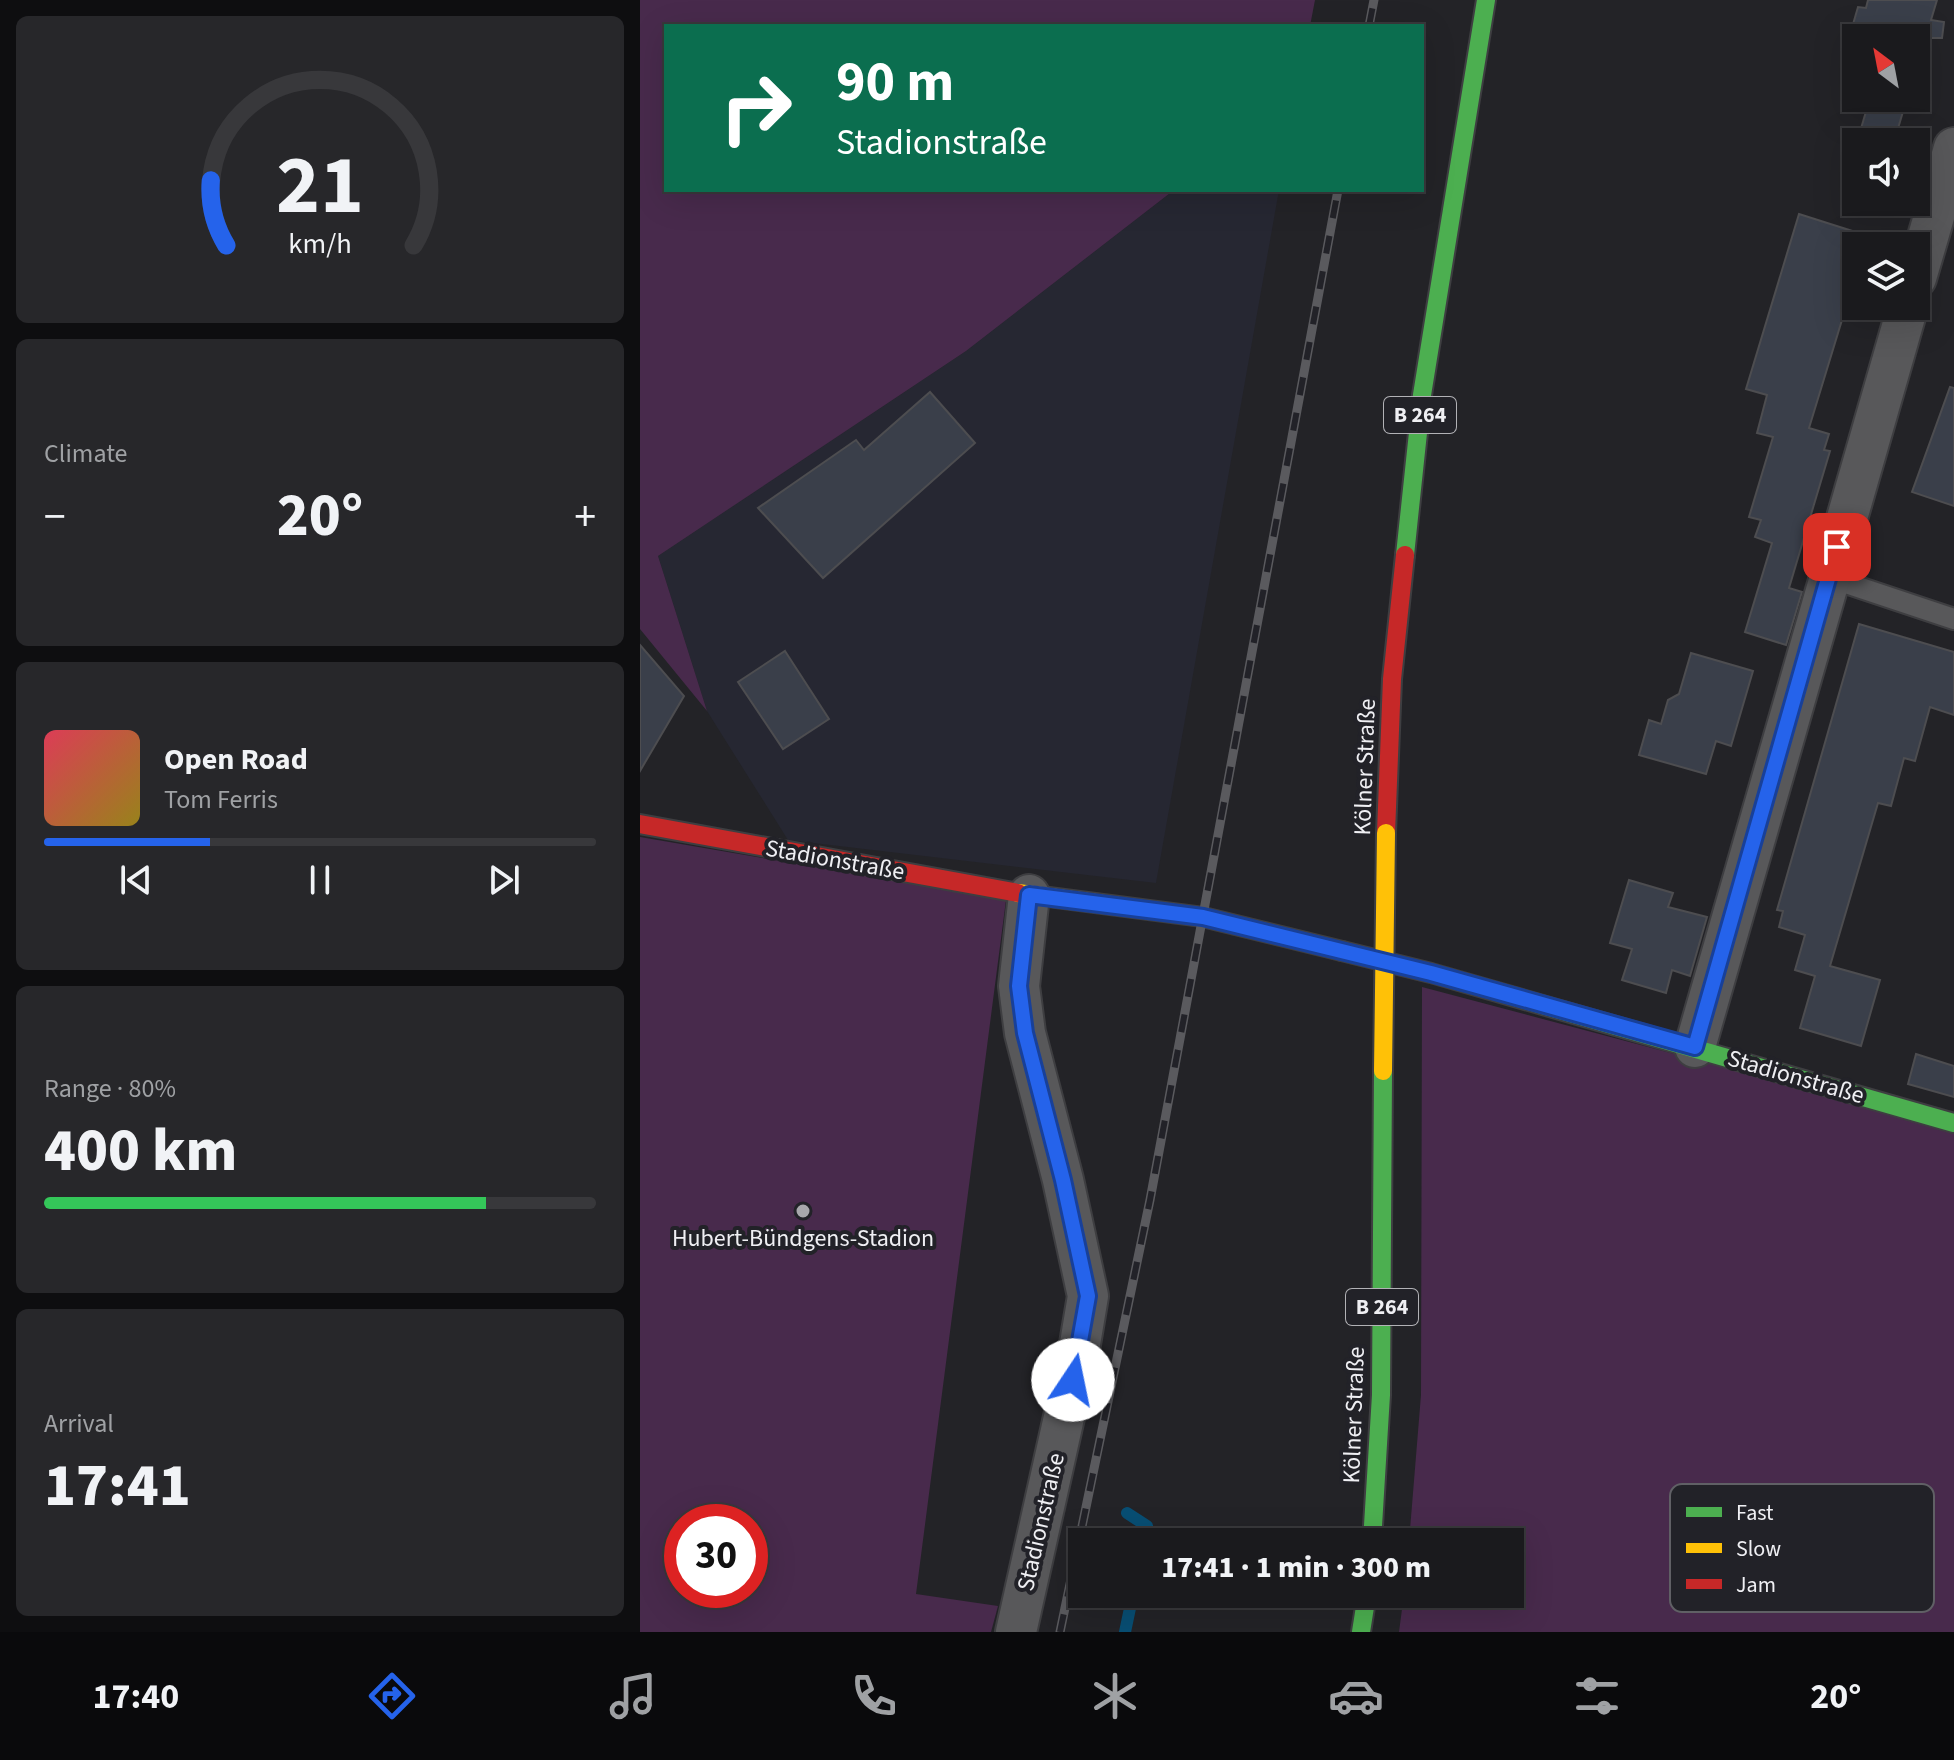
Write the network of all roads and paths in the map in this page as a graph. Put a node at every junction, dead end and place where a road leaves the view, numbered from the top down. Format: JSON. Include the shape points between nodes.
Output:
{"nodes":[{"id":1,"x":1486,"y":0,"type":"edge"},
{"id":2,"x":1954,"y":148,"type":"edge"},
{"id":3,"x":1929,"y":232,"type":"edge"},
{"id":4,"x":1904,"y":320,"type":"edge"},
{"id":5,"x":1828,"y":577,"type":"junction"},
{"id":6,"x":1954,"y":619,"type":"edge"},
{"id":7,"x":640,"y":824,"type":"edge"},
{"id":8,"x":1029,"y":895,"type":"junction"},
{"id":9,"x":1695,"y":1047,"type":"junction"},
{"id":10,"x":1954,"y":1123,"type":"edge"},
{"id":11,"x":1373,"y":1528,"type":"edge"},
{"id":12,"x":1365,"y":1608,"type":"edge"},
{"id":13,"x":1016,"y":1632,"type":"edge"},
{"id":14,"x":1361,"y":1632,"type":"edge"}],
"edges":[{"from":1,"to":11,"type":"main road","name":"Kölner Straße","number":"B 264","bridge":true,"via":[[1422,395],[1392,679],[1381,1395]]},
{"from":2,"to":3,"type":"street"},
{"from":4,"to":5,"type":"street"},
{"from":5,"to":6,"type":"lane"},
{"from":5,"to":9,"type":"street"},
{"from":7,"to":8,"type":"main road","name":"Stadionstraße"},
{"from":8,"to":9,"type":"main road","name":"Stadionstraße","via":[[1203,917],[1431,973]]},
{"from":8,"to":13,"type":"street","name":"Stadionstraße","via":[[1019,986],[1025,1033],[1088,1296]]},
{"from":9,"to":10,"type":"main road","name":"Stadionstraße"},
{"from":12,"to":14,"type":"main road"}]}
